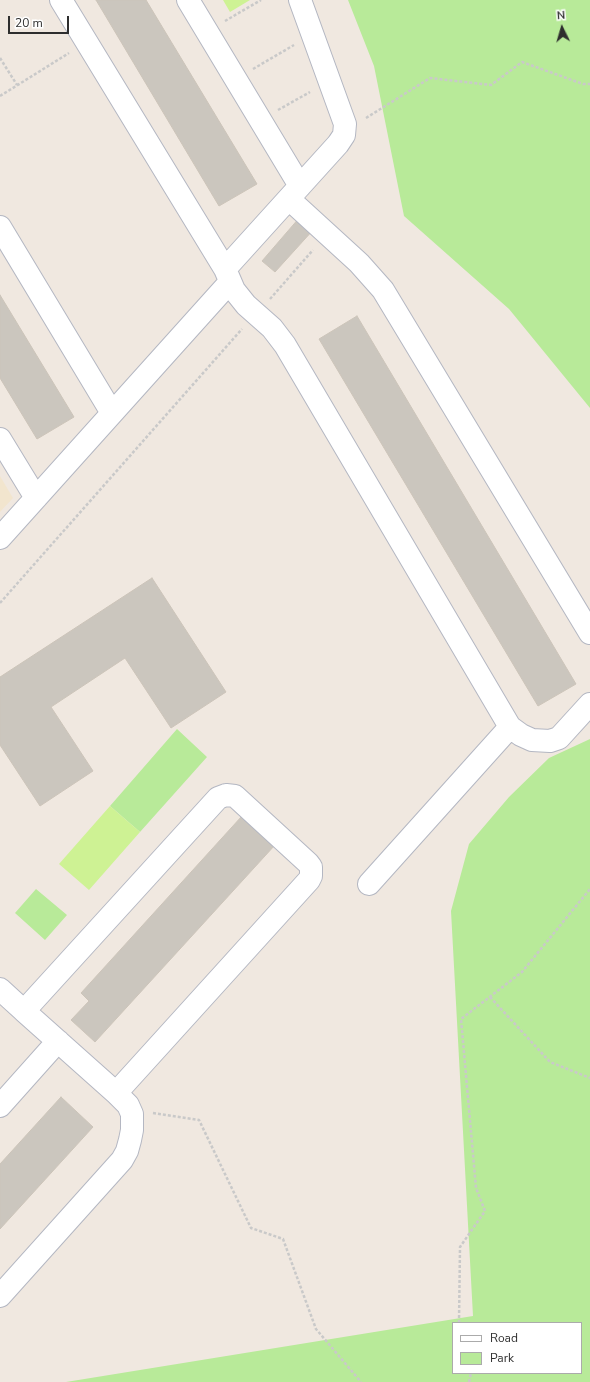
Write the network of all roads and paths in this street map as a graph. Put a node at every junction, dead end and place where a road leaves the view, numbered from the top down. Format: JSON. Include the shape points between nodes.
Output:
{"nodes":[{"id":1,"x":61,"y":0,"type":"edge"},
{"id":2,"x":188,"y":0,"type":"edge"},
{"id":3,"x":261,"y":0,"type":"edge"},
{"id":4,"x":300,"y":0,"type":"edge"},
{"id":5,"x":207,"y":31,"type":"junction"},
{"id":6,"x":313,"y":34,"type":"junction"},
{"id":7,"x":87,"y":42,"type":"junction"},
{"id":8,"x":0,"y":58,"type":"edge"},
{"id":9,"x":235,"y":79,"type":"junction"},
{"id":10,"x":329,"y":81,"type":"junction"},
{"id":11,"x":590,"y":84,"type":"edge"},
{"id":12,"x":17,"y":85,"type":"junction"},
{"id":13,"x":0,"y":96,"type":"edge"},
{"id":14,"x":260,"y":121,"type":"junction"},
{"id":15,"x":345,"y":131,"type":"junction"},
{"id":16,"x":294,"y":193,"type":"junction"},
{"id":17,"x":0,"y":227,"type":"edge"},
{"id":18,"x":327,"y":234,"type":"junction"},
{"id":19,"x":228,"y":276,"type":"junction"},
{"id":20,"x":256,"y":314,"type":"junction"},
{"id":21,"x":112,"y":413,"type":"junction"},
{"id":22,"x":0,"y":439,"type":"edge"},
{"id":23,"x":36,"y":498,"type":"junction"},
{"id":24,"x":0,"y":538,"type":"edge"},
{"id":25,"x":0,"y":603,"type":"edge"},
{"id":26,"x":590,"y":633,"type":"edge"},
{"id":27,"x":590,"y":704,"type":"edge"},
{"id":28,"x":510,"y":727,"type":"junction"},
{"id":29,"x":369,"y":884,"type":"dead end"},
{"id":30,"x":590,"y":889,"type":"edge"},
{"id":31,"x":0,"y":989,"type":"edge"},
{"id":32,"x":490,"y":996,"type":"junction"},
{"id":33,"x":24,"y":1011,"type":"junction"},
{"id":34,"x":58,"y":1042,"type":"junction"},
{"id":35,"x":590,"y":1078,"type":"edge"},
{"id":36,"x":116,"y":1093,"type":"junction"},
{"id":37,"x":0,"y":1106,"type":"edge"},
{"id":38,"x":131,"y":1110,"type":"junction"},
{"id":39,"x":0,"y":1296,"type":"edge"},
{"id":40,"x":459,"y":1322,"type":"edge"},
{"id":41,"x":361,"y":1382,"type":"edge"}],
"edges":[{"from":1,"to":7,"type":"street"},
{"from":2,"to":5,"type":"street"},
{"from":3,"to":5,"type":"path"},
{"from":4,"to":6,"type":"street"},
{"from":5,"to":9,"type":"street"},
{"from":6,"to":9,"type":"path"},
{"from":6,"to":10,"type":"street"},
{"from":7,"to":12,"type":"path"},
{"from":7,"to":19,"type":"street"},
{"from":8,"to":12,"type":"path"},
{"from":9,"to":14,"type":"street"},
{"from":10,"to":14,"type":"path"},
{"from":10,"to":15,"type":"street","via":[[345,124]]},
{"from":11,"to":15,"type":"path","via":[[583,84],[522,62],[491,85],[430,78]]},
{"from":12,"to":13,"type":"path"},
{"from":14,"to":16,"type":"street"},
{"from":15,"to":16,"type":"street","via":[[338,144]]},
{"from":16,"to":18,"type":"street"},
{"from":16,"to":19,"type":"street"},
{"from":17,"to":21,"type":"street"},
{"from":18,"to":20,"type":"path"},
{"from":18,"to":26,"type":"street","via":[[360,263],[383,290]]},
{"from":19,"to":20,"type":"street","via":[[239,297]]},
{"from":19,"to":21,"type":"street"},
{"from":20,"to":25,"type":"path"},
{"from":20,"to":28,"type":"street","via":[[272,328],[285,345]]},
{"from":21,"to":23,"type":"street"},
{"from":22,"to":23,"type":"street"},
{"from":23,"to":24,"type":"street"},
{"from":27,"to":28,"type":"street","via":[[554,740],[532,740]]},
{"from":28,"to":29,"type":"street"},
{"from":30,"to":32,"type":"path","via":[[522,972]]},
{"from":31,"to":33,"type":"street"},
{"from":32,"to":35,"type":"path","via":[[550,1062]]},
{"from":32,"to":40,"type":"path","via":[[461,1019],[476,1188],[485,1211],[460,1247]]},
{"from":33,"to":34,"type":"street"},
{"from":33,"to":36,"type":"street","via":[[218,798],[235,796],[308,863],[311,867],[311,876]]},
{"from":34,"to":36,"type":"street"},
{"from":34,"to":37,"type":"street"},
{"from":36,"to":38,"type":"street"},
{"from":38,"to":39,"type":"street","via":[[132,1130],[122,1160]]},
{"from":38,"to":41,"type":"path","via":[[199,1120],[251,1228],[283,1240],[316,1329]]}]}
